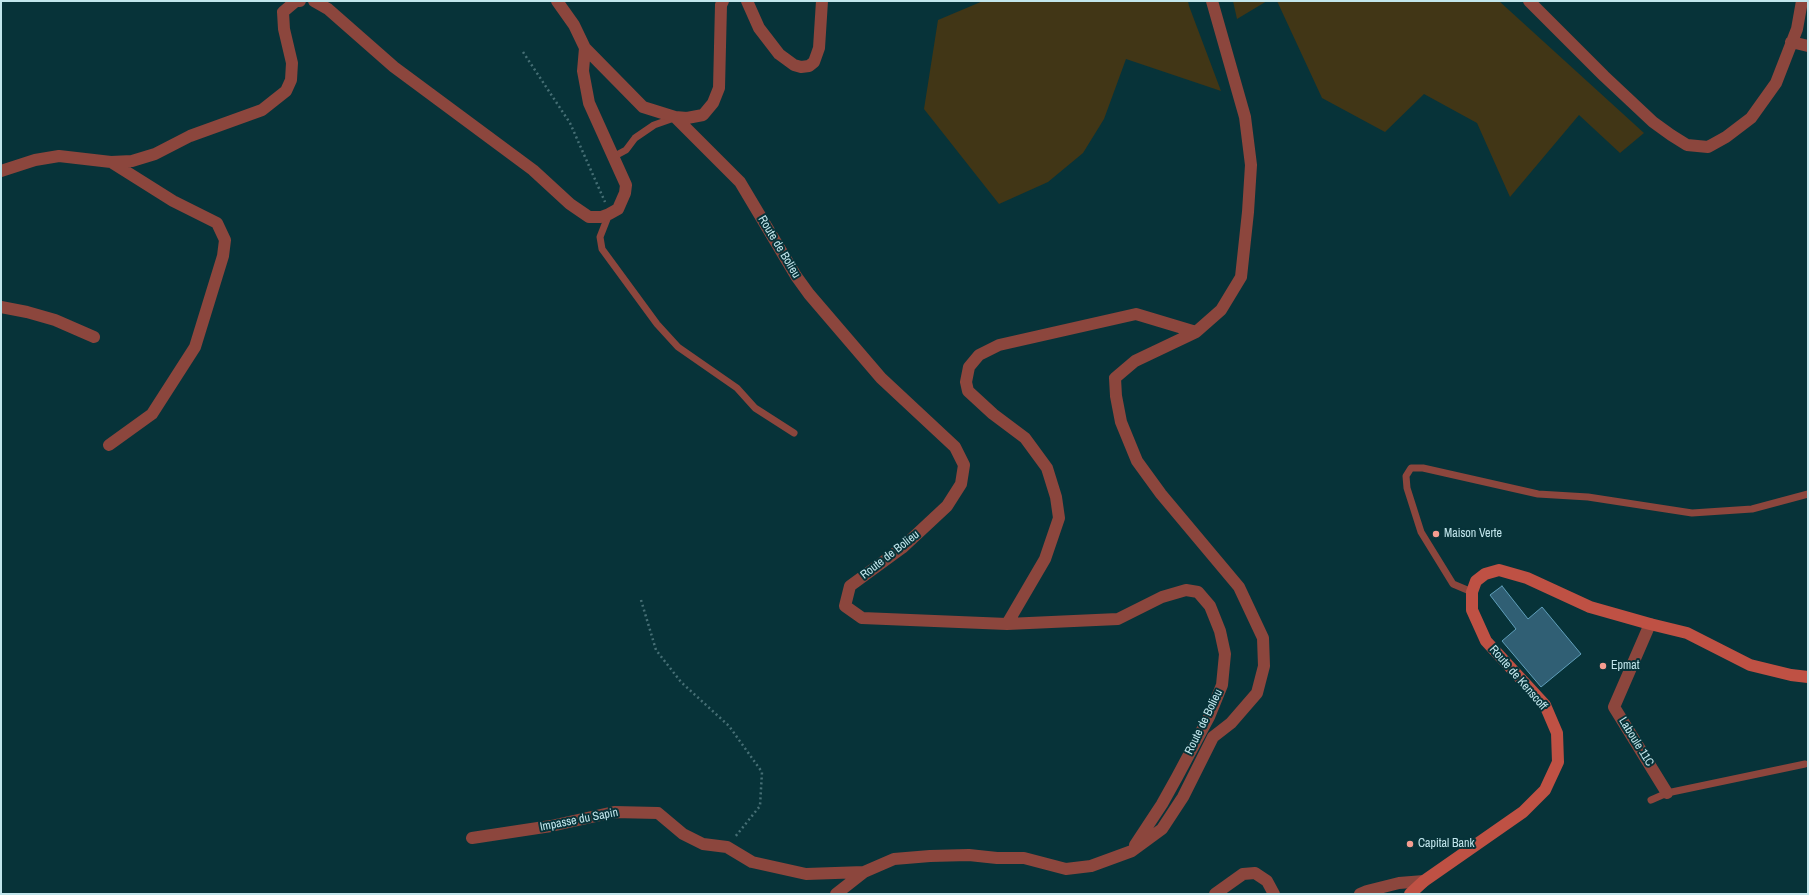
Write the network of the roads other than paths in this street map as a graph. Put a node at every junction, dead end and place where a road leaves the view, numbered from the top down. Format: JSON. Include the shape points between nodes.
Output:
{"nodes":[{"id":1,"x":300,"y":1,"type":"edge"},
{"id":2,"x":314,"y":1,"type":"edge"},
{"id":3,"x":558,"y":1,"type":"edge"},
{"id":4,"x":723,"y":1,"type":"edge"},
{"id":5,"x":747,"y":1,"type":"edge"},
{"id":6,"x":822,"y":1,"type":"edge"},
{"id":7,"x":1212,"y":1,"type":"edge"},
{"id":8,"x":1529,"y":1,"type":"edge"},
{"id":9,"x":1802,"y":1,"type":"edge"},
{"id":10,"x":1791,"y":42,"type":"junction"},
{"id":11,"x":1808,"y":46,"type":"edge"},
{"id":12,"x":585,"y":48,"type":"junction"},
{"id":13,"x":675,"y":117,"type":"junction"},
{"id":14,"x":613,"y":157,"type":"junction"},
{"id":15,"x":111,"y":162,"type":"junction"},
{"id":16,"x":1,"y":171,"type":"edge"},
{"id":17,"x":610,"y":214,"type":"junction"},
{"id":18,"x":1,"y":307,"type":"edge"},
{"id":19,"x":1196,"y":332,"type":"junction"},
{"id":20,"x":94,"y":337,"type":"dead end"},
{"id":21,"x":794,"y":433,"type":"dead end"},
{"id":22,"x":109,"y":445,"type":"dead end"},
{"id":23,"x":1808,"y":494,"type":"edge"},
{"id":24,"x":1472,"y":592,"type":"junction"},
{"id":25,"x":1007,"y":624,"type":"junction"},
{"id":26,"x":1650,"y":624,"type":"junction"},
{"id":27,"x":1808,"y":678,"type":"edge"},
{"id":28,"x":1805,"y":764,"type":"dead end"},
{"id":29,"x":1667,"y":793,"type":"junction"},
{"id":30,"x":1651,"y":800,"type":"dead end"},
{"id":31,"x":472,"y":838,"type":"dead end"},
{"id":32,"x":1132,"y":850,"type":"junction"},
{"id":33,"x":864,"y":872,"type":"junction"},
{"id":34,"x":1424,"y":880,"type":"junction"},
{"id":35,"x":836,"y":894,"type":"edge"},
{"id":36,"x":1215,"y":894,"type":"edge"},
{"id":37,"x":1274,"y":894,"type":"edge"},
{"id":38,"x":1360,"y":894,"type":"edge"},
{"id":39,"x":1410,"y":894,"type":"edge"}],
"edges":[{"from":1,"to":15,"type":"street","via":[[296,1],[283,12],[292,63],[291,80],[286,91],[262,110],[190,136],[155,154],[132,161]]},
{"from":2,"to":17,"type":"street","via":[[328,9],[407,76],[533,170],[570,204],[589,217]]},
{"from":3,"to":12,"type":"street"},
{"from":4,"to":13,"type":"street","via":[[719,88],[713,103],[703,115]]},
{"from":5,"to":6,"type":"street","via":[[759,28],[778,54],[801,67],[814,62],[819,48]]},
{"from":7,"to":19,"type":"street","via":[[1245,116],[1251,165],[1241,277],[1221,310]]},
{"from":8,"to":10,"type":"street","via":[[1653,122],[1687,145],[1708,147],[1751,118],[1776,83]]},
{"from":9,"to":10,"type":"street","via":[[1797,29]]},
{"from":10,"to":11,"type":"street"},
{"from":12,"to":13,"type":"street","via":[[642,107]]},
{"from":12,"to":14,"type":"street","via":[[583,71],[589,103]]},
{"from":13,"to":14,"type":"lane","via":[[654,125],[636,138],[626,150]]},
{"from":13,"to":25,"type":"street","name":"Route de Bolieu","via":[[740,182],[809,294],[881,378],[955,447],[964,465],[961,484],[947,506],[902,548],[850,586],[845,606],[862,618]]},
{"from":14,"to":17,"type":"street","via":[[626,185],[618,209]]},
{"from":15,"to":16,"type":"street","via":[[59,156],[35,160]]},
{"from":15,"to":22,"type":"street","via":[[173,201],[217,224],[225,240],[223,256],[195,347],[152,414]]},
{"from":17,"to":21,"type":"lane","via":[[600,237],[602,249],[657,324],[678,347],[737,388],[755,408]]},
{"from":18,"to":20,"type":"street","via":[[55,320]]},
{"from":19,"to":25,"type":"street","via":[[1136,314],[1000,345],[979,355],[969,367],[966,382],[968,391],[1025,438],[1047,468],[1056,497],[1059,518],[1045,559]]},
{"from":19,"to":32,"type":"street","via":[[1135,361],[1115,378],[1121,422],[1137,461],[1160,494],[1239,587],[1263,638],[1264,666],[1257,693],[1231,723],[1213,737],[1183,797],[1162,829]]},
{"from":23,"to":24,"type":"lane","via":[[1752,510],[1692,513],[1588,497],[1538,494],[1423,468],[1411,468],[1406,476],[1407,488],[1421,532],[1453,584]]},
{"from":24,"to":26,"type":"main road","via":[[1476,581],[1485,574],[1499,570],[1527,578],[1590,607]]},
{"from":24,"to":34,"type":"main road","name":"Route de Kenscoff","via":[[1472,610],[1486,641],[1545,705],[1557,733],[1558,762],[1545,790],[1523,812]]},
{"from":25,"to":32,"type":"street","name":"Route de Bolieu","via":[[1118,619],[1162,597],[1186,590],[1198,592],[1210,606],[1220,631],[1225,654],[1222,685],[1209,717],[1177,777]]},
{"from":26,"to":27,"type":"main road","via":[[1687,633],[1750,664]]},
{"from":26,"to":29,"type":"street","name":"Laboule 11C","via":[[1614,707]]},
{"from":28,"to":29,"type":"lane"},
{"from":29,"to":30,"type":"lane"},
{"from":31,"to":33,"type":"street","name":"Impasse du Sapin","via":[[551,826],[614,812],[658,813],[683,834],[703,844],[727,847],[752,862],[806,874]]},
{"from":32,"to":33,"type":"street","via":[[1091,866],[1066,869],[1024,858],[961,855],[894,859]]},
{"from":33,"to":35,"type":"street"},
{"from":34,"to":38,"type":"street","via":[[1399,883]]},
{"from":34,"to":39,"type":"main road","name":"Route de Kenscoff"},
{"from":36,"to":37,"type":"street","via":[[1243,874],[1255,873],[1267,880]]}]}
